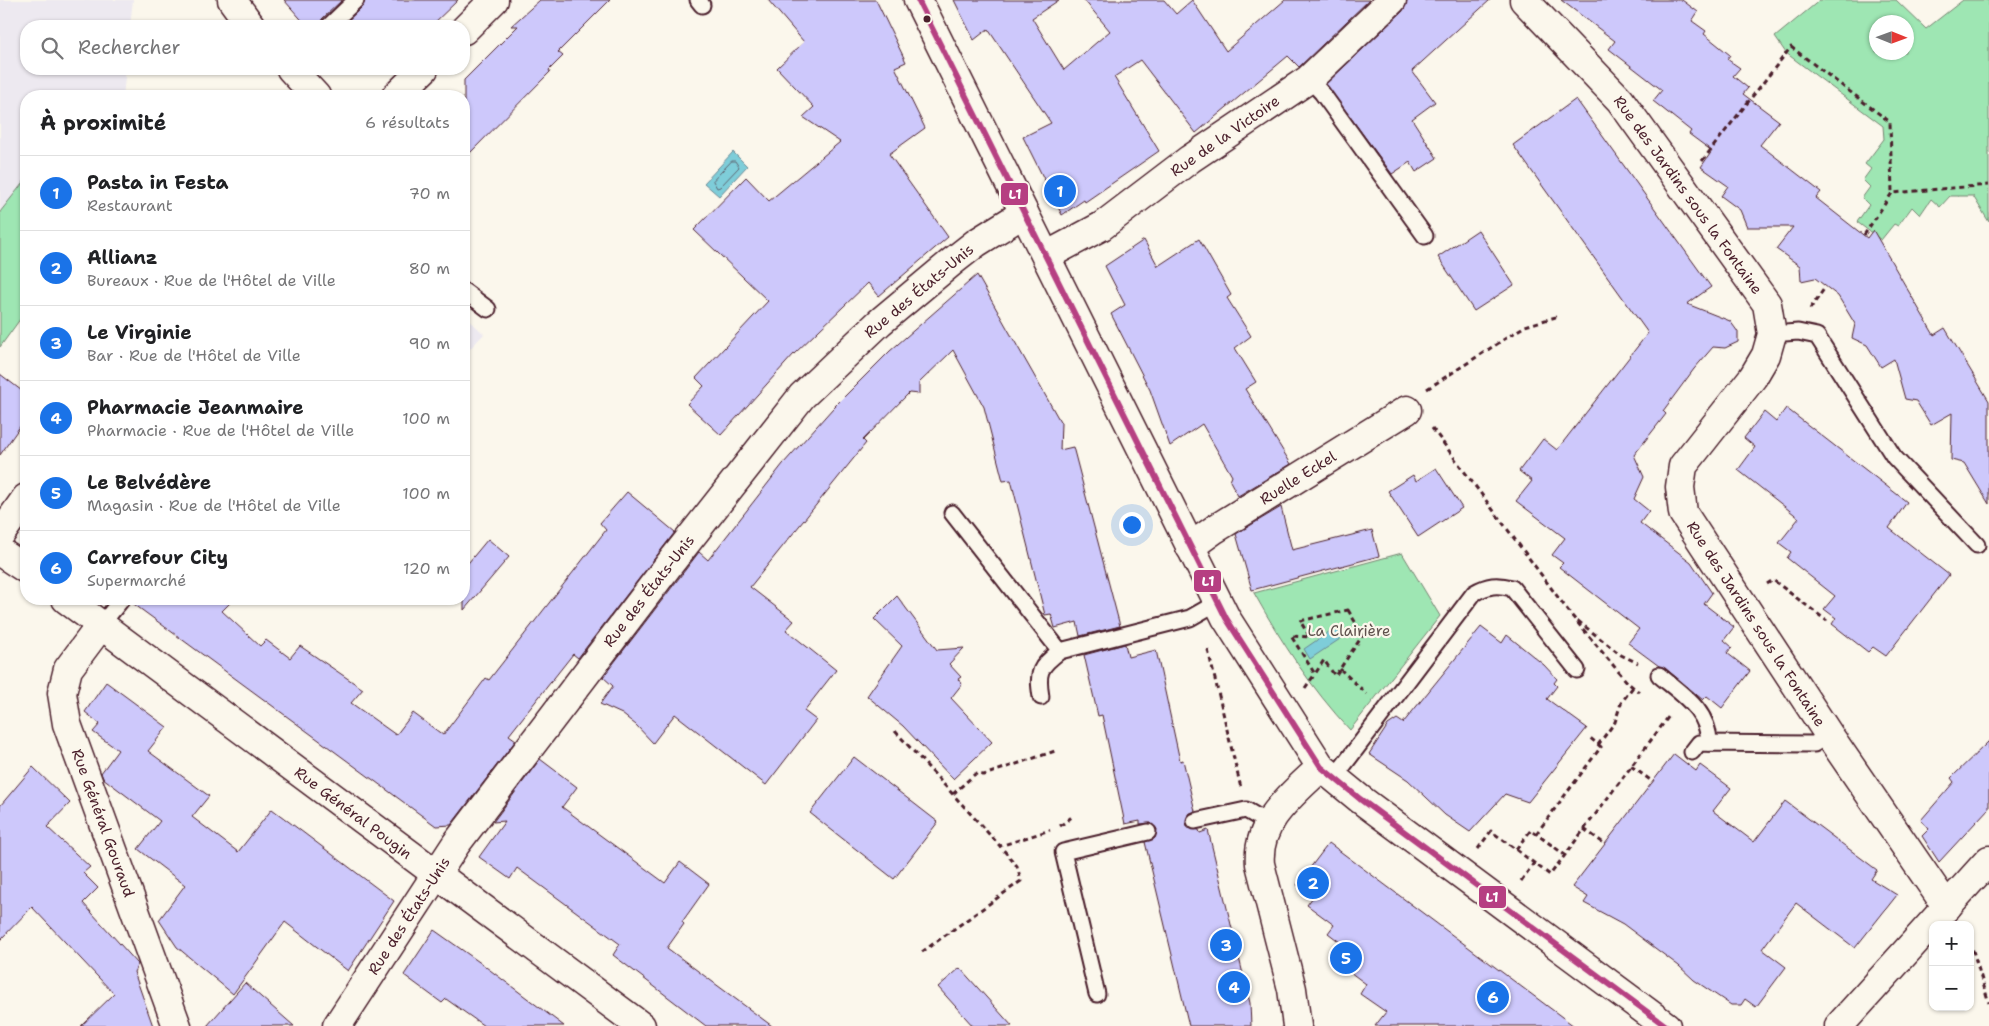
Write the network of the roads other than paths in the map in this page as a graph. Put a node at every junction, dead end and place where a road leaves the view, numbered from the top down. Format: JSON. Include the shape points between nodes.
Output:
{"nodes":[{"id":1,"x":232,"y":0,"type":"edge"},
{"id":2,"x":356,"y":0,"type":"edge"},
{"id":3,"x":494,"y":0,"type":"edge"},
{"id":4,"x":918,"y":0,"type":"edge"},
{"id":5,"x":1392,"y":0,"type":"edge"},
{"id":6,"x":1524,"y":0,"type":"edge"},
{"id":7,"x":247,"y":20,"type":"edge"},
{"id":8,"x":335,"y":20,"type":"edge"},
{"id":9,"x":470,"y":24,"type":"edge"},
{"id":10,"x":297,"y":75,"type":"edge"},
{"id":11,"x":418,"y":75,"type":"edge"},
{"id":12,"x":1309,"y":79,"type":"junction"},
{"id":13,"x":310,"y":90,"type":"edge"},
{"id":14,"x":402,"y":90,"type":"edge"},
{"id":15,"x":1024,"y":213,"type":"junction"},
{"id":16,"x":1425,"y":236,"type":"dead end"},
{"id":17,"x":1046,"y":256,"type":"junction"},
{"id":18,"x":470,"y":296,"type":"edge"},
{"id":19,"x":488,"y":309,"type":"dead end"},
{"id":20,"x":1772,"y":334,"type":"junction"},
{"id":21,"x":1407,"y":410,"type":"dead end"},
{"id":22,"x":20,"y":507,"type":"edge"},
{"id":23,"x":952,"y":513,"type":"dead end"},
{"id":24,"x":0,"y":535,"type":"edge"},
{"id":25,"x":1977,"y":545,"type":"dead end"},
{"id":26,"x":1190,"y":547,"type":"junction"},
{"id":27,"x":0,"y":552,"type":"edge"},
{"id":28,"x":20,"y":566,"type":"edge"},
{"id":29,"x":1218,"y":602,"type":"junction"},
{"id":30,"x":74,"y":605,"type":"edge"},
{"id":31,"x":117,"y":605,"type":"edge"},
{"id":32,"x":101,"y":625,"type":"junction"},
{"id":33,"x":1060,"y":651,"type":"junction"},
{"id":34,"x":1577,"y":670,"type":"dead end"},
{"id":35,"x":1658,"y":675,"type":"dead end"},
{"id":36,"x":1041,"y":697,"type":"dead end"},
{"id":37,"x":1829,"y":735,"type":"junction"},
{"id":38,"x":1709,"y":743,"type":"junction"},
{"id":39,"x":1692,"y":752,"type":"dead end"},
{"id":40,"x":1328,"y":772,"type":"junction"},
{"id":41,"x":1257,"y":817,"type":"junction"},
{"id":42,"x":1195,"y":821,"type":"dead end"},
{"id":43,"x":1148,"y":832,"type":"dead end"},
{"id":44,"x":1989,"y":860,"type":"edge"},
{"id":45,"x":436,"y":874,"type":"junction"},
{"id":46,"x":1947,"y":907,"type":"junction"},
{"id":47,"x":1097,"y":994,"type":"dead end"},
{"id":48,"x":177,"y":1026,"type":"edge"},
{"id":49,"x":337,"y":1026,"type":"edge"},
{"id":50,"x":641,"y":1026,"type":"edge"},
{"id":51,"x":1297,"y":1026,"type":"edge"},
{"id":52,"x":1666,"y":1026,"type":"edge"},
{"id":53,"x":1839,"y":1026,"type":"edge"}],
"edges":[{"from":1,"to":7,"type":"street"},
{"from":2,"to":8,"type":"lane"},
{"from":3,"to":9,"type":"street"},
{"from":4,"to":15,"type":"street"},
{"from":5,"to":12,"type":"street","name":"Rue de la Victoire"},
{"from":6,"to":20,"type":"street","name":"Rue des Jardins sous la Fontaine","via":[[1620,100],[1767,304]]},
{"from":10,"to":13,"type":"street"},
{"from":11,"to":14,"type":"street"},
{"from":12,"to":16,"type":"lane"},
{"from":12,"to":17,"type":"street","name":"Rue de la Victoire","via":[[1190,159],[1102,226]]},
{"from":15,"to":17,"type":"street"},
{"from":15,"to":45,"type":"street","name":"Rue des États-Unis","via":[[953,261],[880,322],[802,396],[668,566]]},
{"from":17,"to":26,"type":"street"},
{"from":18,"to":19,"type":"lane"},
{"from":20,"to":25,"type":"lane","via":[[1798,332],[1818,336],[1894,457]]},
{"from":20,"to":37,"type":"street","name":"Rue des Jardins sous la Fontaine","via":[[1766,355],[1753,377],[1683,466],[1680,487],[1683,513]]},
{"from":21,"to":26,"type":"street","name":"Ruelle Eckel"},
{"from":22,"to":24,"type":"street"},
{"from":23,"to":33,"type":"lane"},
{"from":26,"to":29,"type":"street"},
{"from":27,"to":28,"type":"street"},
{"from":29,"to":33,"type":"lane","via":[[1190,618]]},
{"from":29,"to":40,"type":"street"},
{"from":30,"to":32,"type":"street","name":"Rue Général Pougin"},
{"from":31,"to":32,"type":"lane"},
{"from":32,"to":45,"type":"street","name":"Rue Général Pougin"},
{"from":32,"to":48,"type":"street","name":"Rue Général Gouraud","via":[[68,669],[62,693],[67,724]]},
{"from":33,"to":36,"type":"lane","via":[[1039,671]]},
{"from":34,"to":40,"type":"lane","via":[[1512,588],[1485,587],[1474,593],[1384,710]]},
{"from":35,"to":38,"type":"lane","via":[[1700,710],[1709,729]]},
{"from":37,"to":38,"type":"lane","via":[[1814,744]]},
{"from":37,"to":46,"type":"street","name":"Rue des Jardins sous la Fontaine"},
{"from":38,"to":39,"type":"lane","via":[[1699,742]]},
{"from":40,"to":41,"type":"street"},
{"from":40,"to":52,"type":"street"},
{"from":41,"to":42,"type":"lane"},
{"from":41,"to":51,"type":"street","via":[[1260,864],[1292,989]]},
{"from":43,"to":47,"type":"lane","via":[[1063,852]]},
{"from":44,"to":46,"type":"street"},
{"from":45,"to":49,"type":"street","name":"Rue des États-Unis"},
{"from":45,"to":50,"type":"street","name":"Rue Général Pougin"},
{"from":46,"to":53,"type":"street"}]}
